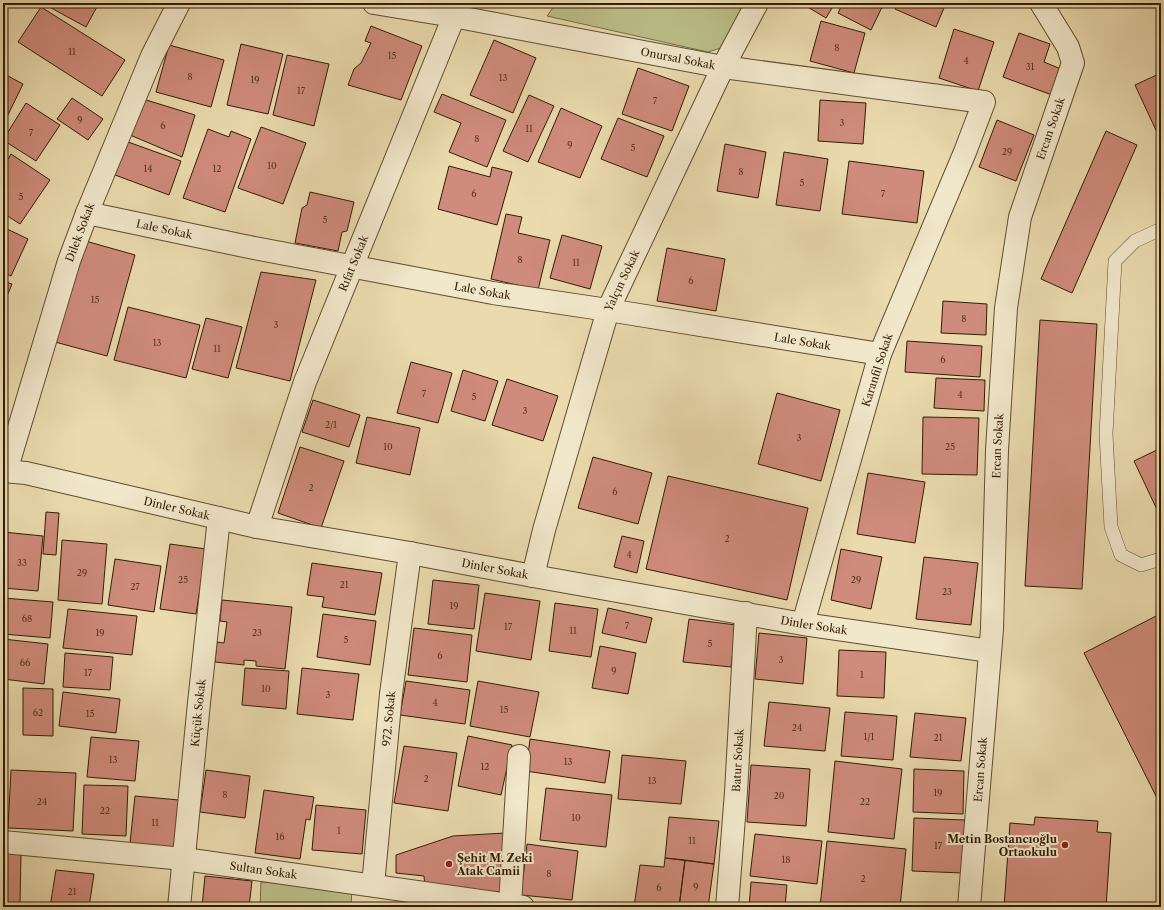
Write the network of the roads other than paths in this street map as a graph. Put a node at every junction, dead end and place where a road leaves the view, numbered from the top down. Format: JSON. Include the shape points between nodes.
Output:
{"nodes":[{"id":1,"x":179,"y":3,"type":"edge"},
{"id":2,"x":374,"y":3,"type":"edge"},
{"id":3,"x":757,"y":3,"type":"edge"},
{"id":4,"x":1041,"y":3,"type":"edge"},
{"id":5,"x":456,"y":10,"type":"edge"},
{"id":6,"x":723,"y":67,"type":"junction"},
{"id":7,"x":984,"y":102,"type":"joint"},
{"id":8,"x":87,"y":213,"type":"junction"},
{"id":9,"x":1161,"y":229,"type":"edge"},
{"id":10,"x":352,"y":266,"type":"junction"},
{"id":11,"x":608,"y":310,"type":"junction"},
{"id":12,"x":880,"y":354,"type":"junction"},
{"id":13,"x":5,"y":471,"type":"edge"},
{"id":14,"x":218,"y":518,"type":"junction"},
{"id":15,"x":257,"y":527,"type":"junction"},
{"id":16,"x":410,"y":553,"type":"junction"},
{"id":17,"x":1161,"y":559,"type":"edge"},
{"id":18,"x":533,"y":576,"type":"junction"},
{"id":19,"x":746,"y":613,"type":"junction"},
{"id":20,"x":803,"y":624,"type":"junction"},
{"id":21,"x":990,"y":651,"type":"junction"},
{"id":22,"x":519,"y":756,"type":"dead end"},
{"id":23,"x":3,"y":842,"type":"edge"},
{"id":24,"x":184,"y":859,"type":"junction"},
{"id":25,"x":373,"y":885,"type":"junction"},
{"id":26,"x":475,"y":904,"type":"edge"},
{"id":27,"x":516,"y":906,"type":"edge"},
{"id":28,"x":179,"y":907,"type":"edge"},
{"id":29,"x":727,"y":907,"type":"edge"},
{"id":30,"x":969,"y":907,"type":"edge"}],
"edges":[{"from":1,"to":8,"type":"street","name":"Dilek Sokak","via":[[152,56]]},
{"from":2,"to":5,"type":"street","name":"Onursal Sokak"},
{"from":3,"to":6,"type":"street","name":"Yalçın Sokak"},
{"from":4,"to":21,"type":"street","name":"Ercan Sokak","via":[[1068,47],[1073,63],[1020,217],[1006,308],[997,450]]},
{"from":5,"to":6,"type":"street","name":"Onursal Sokak"},
{"from":5,"to":10,"type":"street","name":"Rıfat Sokak"},
{"from":6,"to":7,"type":"street","name":"Onursal Sokak"},
{"from":6,"to":11,"type":"street","name":"Yalçın Sokak"},
{"from":7,"to":12,"type":"street","name":"Karanfil Sokak"},
{"from":8,"to":10,"type":"street","name":"Lale Sokak"},
{"from":8,"to":13,"type":"street","name":"Dilek Sokak","via":[[69,261]]},
{"from":9,"to":17,"type":"lane","via":[[1135,241],[1116,261],[1106,434],[1111,527],[1121,556],[1141,565]]},
{"from":10,"to":11,"type":"street","name":"Lale Sokak","via":[[494,293]]},
{"from":10,"to":15,"type":"street","name":"Rıfat Sokak","via":[[305,382]]},
{"from":11,"to":12,"type":"street","name":"Lale Sokak"},
{"from":11,"to":18,"type":"street","name":"Yalçın Sokak"},
{"from":12,"to":20,"type":"street","name":"Karanfil Sokak"},
{"from":13,"to":14,"type":"street","name":"Dinler Sokak","via":[[26,473]]},
{"from":14,"to":15,"type":"street","name":"Dinler Sokak"},
{"from":14,"to":24,"type":"street","name":"Küçük Sokak"},
{"from":15,"to":16,"type":"street","name":"Dinler Sokak"},
{"from":16,"to":18,"type":"street","name":"Dinler Sokak"},
{"from":16,"to":25,"type":"street","name":"972. Sokak","via":[[391,694]]},
{"from":18,"to":19,"type":"street","name":"Dinler Sokak"},
{"from":19,"to":20,"type":"street","name":"Dinler Sokak"},
{"from":19,"to":29,"type":"street","name":"Batur Sokak"},
{"from":20,"to":21,"type":"street","name":"Dinler Sokak"},
{"from":21,"to":30,"type":"street","name":"Ercan Sokak"},
{"from":22,"to":27,"type":"street"},
{"from":23,"to":24,"type":"street","name":"Sultan Sokak"},
{"from":24,"to":25,"type":"street","name":"Sultan Sokak"},
{"from":24,"to":28,"type":"street","name":"Küçük Sokak"},
{"from":25,"to":26,"type":"street","name":"Sultan Sokak"},
{"from":26,"to":27,"type":"street","name":"Sultan Sokak"}]}
